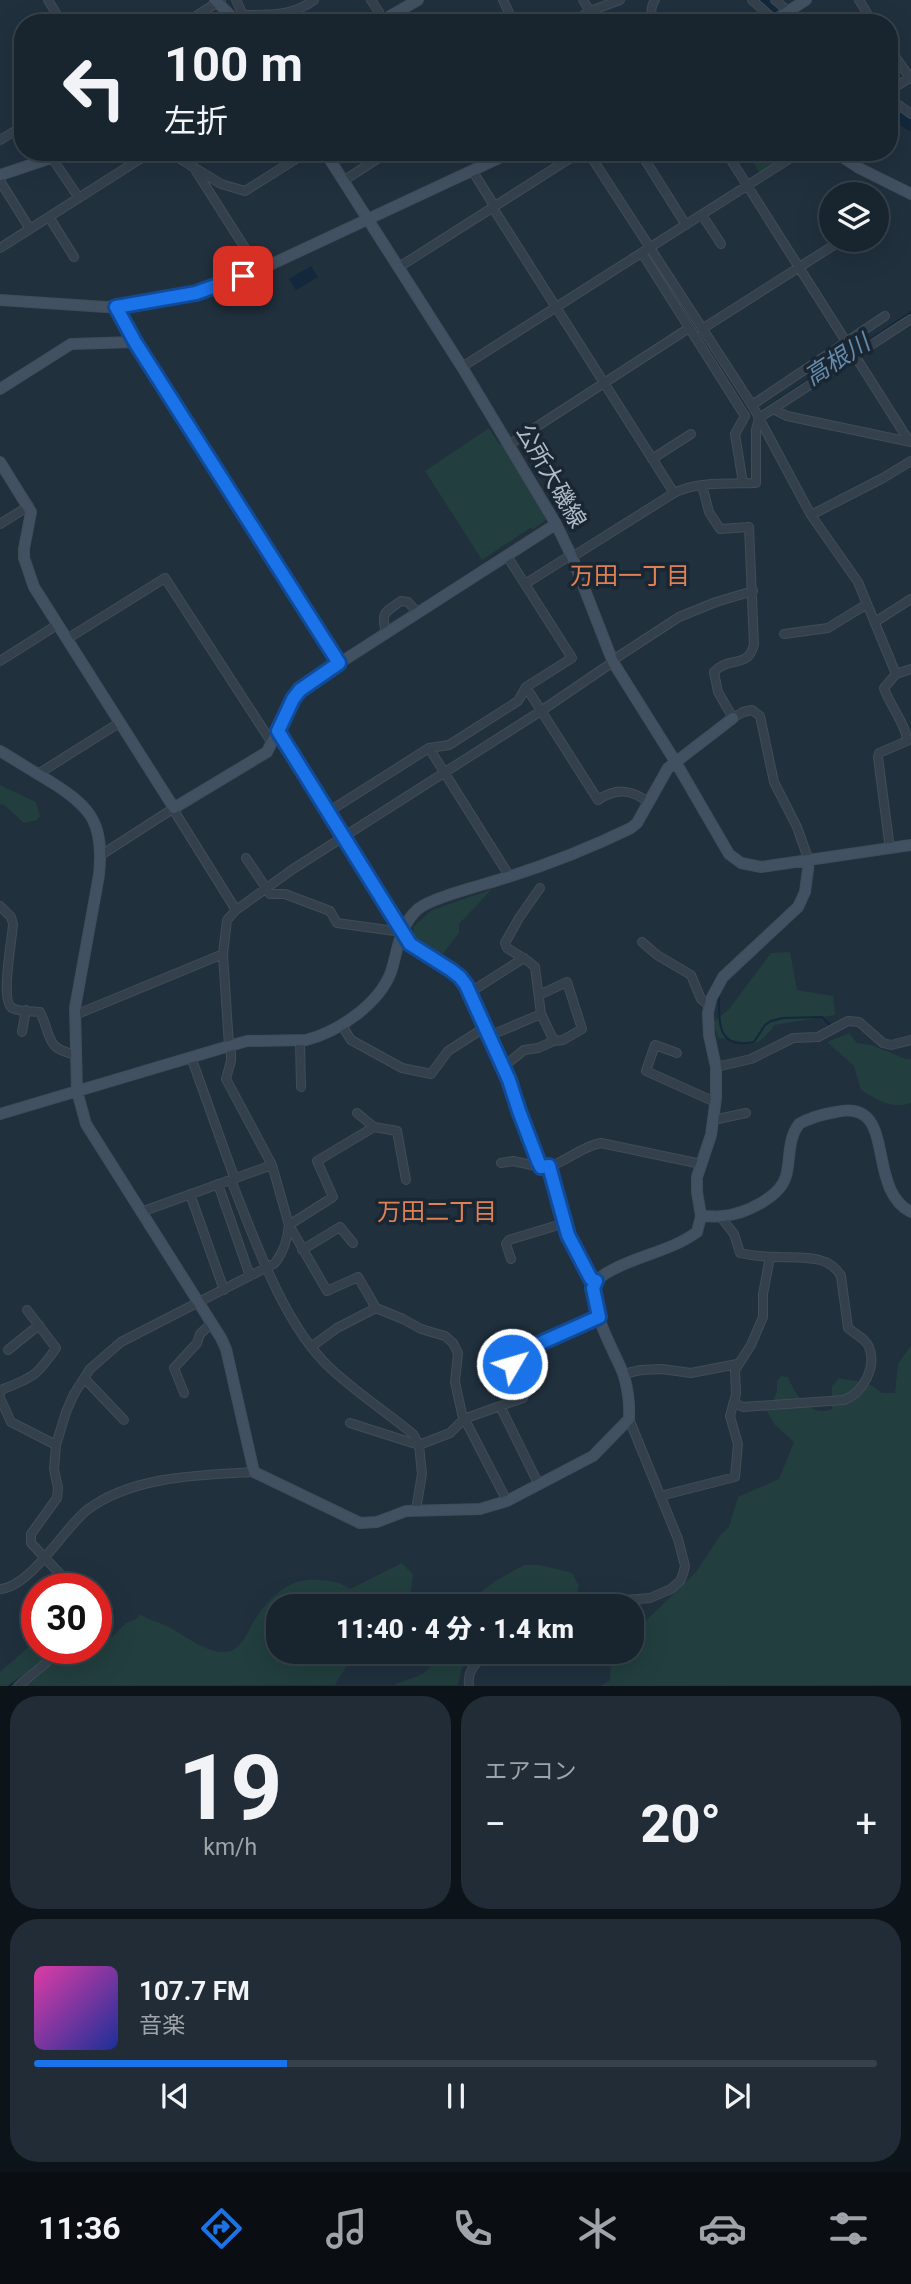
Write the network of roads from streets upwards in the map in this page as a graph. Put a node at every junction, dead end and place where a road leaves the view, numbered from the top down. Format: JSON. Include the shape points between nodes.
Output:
{"nodes":[{"id":1,"x":314,"y":0,"type":"edge"},
{"id":2,"x":418,"y":0,"type":"edge"},
{"id":3,"x":583,"y":0,"type":"edge"},
{"id":4,"x":620,"y":0,"type":"edge"},
{"id":5,"x":752,"y":0,"type":"edge"},
{"id":6,"x":775,"y":0,"type":"edge"},
{"id":7,"x":781,"y":0,"type":"edge"},
{"id":8,"x":806,"y":0,"type":"edge"},
{"id":9,"x":218,"y":1,"type":"edge"},
{"id":10,"x":590,"y":11,"type":"junction"},
{"id":11,"x":788,"y":12,"type":"junction"},
{"id":12,"x":198,"y":14,"type":"edge"},
{"id":13,"x":233,"y":14,"type":"edge"},
{"id":14,"x":283,"y":14,"type":"edge"},
{"id":15,"x":394,"y":14,"type":"edge"},
{"id":16,"x":586,"y":14,"type":"edge"},
{"id":17,"x":592,"y":14,"type":"edge"},
{"id":18,"x":767,"y":14,"type":"edge"},
{"id":19,"x":785,"y":14,"type":"edge"},
{"id":20,"x":791,"y":14,"type":"edge"},
{"id":21,"x":898,"y":60,"type":"edge"},
{"id":22,"x":911,"y":78,"type":"edge"},
{"id":23,"x":43,"y":161,"type":"edge"},
{"id":24,"x":54,"y":161,"type":"edge"},
{"id":25,"x":137,"y":161,"type":"edge"},
{"id":26,"x":183,"y":161,"type":"edge"},
{"id":27,"x":293,"y":161,"type":"edge"},
{"id":28,"x":330,"y":161,"type":"edge"},
{"id":29,"x":374,"y":161,"type":"edge"},
{"id":30,"x":492,"y":161,"type":"edge"},
{"id":31,"x":566,"y":161,"type":"edge"},
{"id":32,"x":592,"y":161,"type":"edge"},
{"id":33,"x":646,"y":161,"type":"edge"},
{"id":34,"x":732,"y":161,"type":"edge"},
{"id":35,"x":786,"y":161,"type":"edge"},
{"id":36,"x":848,"y":161,"type":"edge"},
{"id":37,"x":195,"y":169,"type":"junction"},
{"id":38,"x":472,"y":170,"type":"junction"},
{"id":39,"x":0,"y":176,"type":"edge"},
{"id":40,"x":0,"y":181,"type":"edge"},
{"id":41,"x":342,"y":181,"type":"junction"},
{"id":42,"x":748,"y":186,"type":"junction"},
{"id":43,"x":911,"y":194,"type":"edge"},
{"id":44,"x":79,"y":198,"type":"junction"},
{"id":45,"x":494,"y":207,"type":"junction"},
{"id":46,"x":702,"y":215,"type":"junction"},
{"id":47,"x":49,"y":217,"type":"junction"},
{"id":48,"x":367,"y":219,"type":"junction"},
{"id":49,"x":686,"y":225,"type":"junction"},
{"id":50,"x":30,"y":229,"type":"junction"},
{"id":51,"x":721,"y":244,"type":"dead end"},
{"id":52,"x":0,"y":248,"type":"edge"},
{"id":53,"x":646,"y":250,"type":"junction"},
{"id":54,"x":823,"y":252,"type":"edge"},
{"id":55,"x":74,"y":257,"type":"dead end"},
{"id":56,"x":399,"y":267,"type":"junction"},
{"id":57,"x":798,"y":268,"type":"junction"},
{"id":58,"x":259,"y":270,"type":"junction"},
{"id":59,"x":0,"y":300,"type":"edge"},
{"id":60,"x":116,"y":307,"type":"junction"},
{"id":61,"x":556,"y":307,"type":"junction"},
{"id":62,"x":885,"y":316,"type":"dead end"},
{"id":63,"x":911,"y":319,"type":"edge"},
{"id":64,"x":690,"y":328,"type":"junction"},
{"id":65,"x":702,"y":329,"type":"junction"},
{"id":66,"x":135,"y":342,"type":"junction"},
{"id":67,"x":846,"y":342,"type":"junction"},
{"id":68,"x":855,"y":355,"type":"junction"},
{"id":69,"x":462,"y":368,"type":"junction"},
{"id":70,"x":603,"y":382,"type":"junction"},
{"id":71,"x":0,"y":389,"type":"edge"},
{"id":72,"x":752,"y":405,"type":"junction"},
{"id":73,"x":773,"y":409,"type":"junction"},
{"id":74,"x":759,"y":418,"type":"junction"},
{"id":75,"x":691,"y":434,"type":"dead end"},
{"id":76,"x":910,"y":442,"type":"edge"},
{"id":77,"x":510,"y":444,"type":"junction"},
{"id":78,"x":652,"y":460,"type":"junction"},
{"id":79,"x":911,"y":461,"type":"edge"},
{"id":80,"x":0,"y":462,"type":"edge"},
{"id":81,"x":743,"y":483,"type":"junction"},
{"id":82,"x":702,"y":485,"type":"junction"},
{"id":83,"x":674,"y":494,"type":"junction"},
{"id":84,"x":29,"y":506,"type":"junction"},
{"id":85,"x":811,"y":515,"type":"junction"},
{"id":86,"x":0,"y":524,"type":"edge"},
{"id":87,"x":556,"y":524,"type":"junction"},
{"id":88,"x":507,"y":556,"type":"junction"},
{"id":89,"x":572,"y":556,"type":"junction"},
{"id":90,"x":525,"y":584,"type":"junction"},
{"id":91,"x":753,"y":591,"type":"junction"},
{"id":92,"x":911,"y":599,"type":"edge"},
{"id":93,"x":867,"y":604,"type":"junction"},
{"id":94,"x":417,"y":612,"type":"junction"},
{"id":95,"x":875,"y":622,"type":"junction"},
{"id":96,"x":57,"y":625,"type":"junction"},
{"id":97,"x":386,"y":633,"type":"junction"},
{"id":98,"x":783,"y":634,"type":"dead end"},
{"id":99,"x":67,"y":639,"type":"junction"},
{"id":100,"x":0,"y":661,"type":"edge"},
{"id":101,"x":613,"y":661,"type":"junction"},
{"id":102,"x":339,"y":663,"type":"junction"},
{"id":103,"x":911,"y":669,"type":"edge"},
{"id":104,"x":896,"y":674,"type":"junction"},
{"id":105,"x":526,"y":687,"type":"junction"},
{"id":106,"x":541,"y":711,"type":"junction"},
{"id":107,"x":733,"y":718,"type":"junction"},
{"id":108,"x":119,"y":723,"type":"junction"},
{"id":109,"x":278,"y":731,"type":"junction"},
{"id":110,"x":272,"y":743,"type":"junction"},
{"id":111,"x":429,"y":748,"type":"junction"},
{"id":112,"x":0,"y":751,"type":"edge"},
{"id":113,"x":675,"y":761,"type":"junction"},
{"id":114,"x":444,"y":771,"type":"junction"},
{"id":115,"x":38,"y":774,"type":"junction"},
{"id":116,"x":648,"y":802,"type":"junction"},
{"id":117,"x":173,"y":808,"type":"junction"},
{"id":118,"x":328,"y":812,"type":"junction"},
{"id":119,"x":343,"y":837,"type":"junction"},
{"id":120,"x":911,"y":845,"type":"edge"},
{"id":121,"x":890,"y":849,"type":"junction"},
{"id":122,"x":101,"y":855,"type":"junction"},
{"id":123,"x":246,"y":858,"type":"dead end"},
{"id":124,"x":809,"y":861,"type":"junction"},
{"id":125,"x":510,"y":877,"type":"junction"},
{"id":126,"x":540,"y":888,"type":"dead end"},
{"id":127,"x":265,"y":889,"type":"junction"},
{"id":128,"x":0,"y":906,"type":"edge"},
{"id":129,"x":236,"y":910,"type":"junction"},
{"id":130,"x":402,"y":932,"type":"junction"},
{"id":131,"x":642,"y":942,"type":"dead end"},
{"id":132,"x":223,"y":954,"type":"junction"},
{"id":133,"x":524,"y":958,"type":"junction"},
{"id":134,"x":469,"y":993,"type":"junction"},
{"id":135,"x":539,"y":995,"type":"junction"},
{"id":136,"x":1,"y":998,"type":"edge"},
{"id":137,"x":709,"y":1006,"type":"junction"},
{"id":138,"x":26,"y":1010,"type":"junction"},
{"id":139,"x":541,"y":1014,"type":"junction"},
{"id":140,"x":75,"y":1015,"type":"junction"},
{"id":141,"x":341,"y":1024,"type":"junction"},
{"id":142,"x":22,"y":1032,"type":"dead end"},
{"id":143,"x":486,"y":1032,"type":"junction"},
{"id":144,"x":911,"y":1040,"type":"edge"},
{"id":145,"x":300,"y":1041,"type":"junction"},
{"id":146,"x":554,"y":1041,"type":"junction"},
{"id":147,"x":229,"y":1046,"type":"junction"},
{"id":148,"x":677,"y":1052,"type":"dead end"},
{"id":149,"x":75,"y":1054,"type":"junction"},
{"id":150,"x":191,"y":1057,"type":"junction"},
{"id":151,"x":503,"y":1067,"type":"junction"},
{"id":152,"x":716,"y":1067,"type":"junction"},
{"id":153,"x":301,"y":1087,"type":"dead end"},
{"id":154,"x":77,"y":1091,"type":"junction"},
{"id":155,"x":715,"y":1102,"type":"junction"},
{"id":156,"x":357,"y":1113,"type":"dead end"},
{"id":157,"x":746,"y":1113,"type":"dead end"},
{"id":158,"x":0,"y":1114,"type":"edge"},
{"id":159,"x":713,"y":1120,"type":"junction"},
{"id":160,"x":374,"y":1127,"type":"junction"},
{"id":161,"x":502,"y":1163,"type":"dead end"},
{"id":162,"x":701,"y":1164,"type":"junction"},
{"id":163,"x":272,"y":1165,"type":"junction"},
{"id":164,"x":545,"y":1167,"type":"junction"},
{"id":165,"x":232,"y":1180,"type":"junction"},
{"id":166,"x":406,"y":1180,"type":"dead end"},
{"id":167,"x":218,"y":1184,"type":"junction"},
{"id":168,"x":190,"y":1194,"type":"junction"},
{"id":169,"x":141,"y":1212,"type":"junction"},
{"id":170,"x":911,"y":1212,"type":"edge"},
{"id":171,"x":701,"y":1216,"type":"junction"},
{"id":172,"x":720,"y":1216,"type":"junction"},
{"id":173,"x":565,"y":1223,"type":"junction"},
{"id":174,"x":289,"y":1225,"type":"junction"},
{"id":175,"x":353,"y":1243,"type":"dead end"},
{"id":176,"x":302,"y":1250,"type":"junction"},
{"id":177,"x":769,"y":1257,"type":"junction"},
{"id":178,"x":511,"y":1259,"type":"dead end"},
{"id":179,"x":266,"y":1268,"type":"junction"},
{"id":180,"x":250,"y":1276,"type":"junction"},
{"id":181,"x":596,"y":1281,"type":"junction"},
{"id":182,"x":224,"y":1290,"type":"junction"},
{"id":183,"x":199,"y":1302,"type":"junction"},
{"id":184,"x":376,"y":1308,"type":"junction"},
{"id":185,"x":27,"y":1310,"type":"dead end"},
{"id":186,"x":599,"y":1317,"type":"junction"},
{"id":187,"x":212,"y":1323,"type":"junction"},
{"id":188,"x":38,"y":1325,"type":"junction"},
{"id":189,"x":312,"y":1347,"type":"junction"},
{"id":190,"x":8,"y":1350,"type":"dead end"},
{"id":191,"x":737,"y":1364,"type":"junction"},
{"id":192,"x":623,"y":1374,"type":"junction"},
{"id":193,"x":84,"y":1378,"type":"junction"},
{"id":194,"x":184,"y":1393,"type":"dead end"},
{"id":195,"x":0,"y":1396,"type":"edge"},
{"id":196,"x":734,"y":1403,"type":"junction"},
{"id":197,"x":500,"y":1406,"type":"junction"},
{"id":198,"x":3,"y":1410,"type":"edge"},
{"id":199,"x":124,"y":1419,"type":"dead end"},
{"id":200,"x":464,"y":1419,"type":"junction"},
{"id":201,"x":629,"y":1419,"type":"junction"},
{"id":202,"x":350,"y":1423,"type":"dead end"},
{"id":203,"x":56,"y":1445,"type":"junction"},
{"id":204,"x":419,"y":1445,"type":"junction"},
{"id":205,"x":254,"y":1472,"type":"junction"},
{"id":206,"x":539,"y":1485,"type":"junction"},
{"id":207,"x":660,"y":1496,"type":"junction"},
{"id":208,"x":507,"y":1501,"type":"junction"},
{"id":209,"x":416,"y":1510,"type":"junction"},
{"id":210,"x":45,"y":1558,"type":"junction"},
{"id":211,"x":59,"y":1573,"type":"edge"},
{"id":212,"x":0,"y":1589,"type":"edge"},
{"id":213,"x":644,"y":1598,"type":"edge"},
{"id":214,"x":45,"y":1664,"type":"edge"},
{"id":215,"x":474,"y":1664,"type":"edge"},
{"id":216,"x":18,"y":1685,"type":"edge"},
{"id":217,"x":468,"y":1685,"type":"edge"}],
"edges":[{"from":1,"to":14,"type":"street"},
{"from":2,"to":15,"type":"street"},
{"from":3,"to":10,"type":"street"},
{"from":4,"to":10,"type":"street"},
{"from":5,"to":18,"type":"street"},
{"from":6,"to":11,"type":"street"},
{"from":7,"to":11,"type":"street"},
{"from":8,"to":11,"type":"street"},
{"from":9,"to":12,"type":"street"},
{"from":9,"to":13,"type":"street"},
{"from":10,"to":16,"type":"street"},
{"from":10,"to":17,"type":"street"},
{"from":11,"to":19,"type":"street"},
{"from":11,"to":20,"type":"street"},
{"from":21,"to":22,"type":"street"},
{"from":23,"to":39,"type":"street"},
{"from":24,"to":44,"type":"street"},
{"from":25,"to":44,"type":"street"},
{"from":26,"to":37,"type":"street"},
{"from":27,"to":37,"type":"street","via":[[245,191]]},
{"from":28,"to":41,"type":"street","name":"公所大磯線"},
{"from":29,"to":41,"type":"street"},
{"from":30,"to":38,"type":"street"},
{"from":31,"to":45,"type":"street"},
{"from":32,"to":53,"type":"street"},
{"from":33,"to":49,"type":"street"},
{"from":34,"to":42,"type":"street"},
{"from":35,"to":42,"type":"street"},
{"from":36,"to":43,"type":"street"},
{"from":37,"to":58,"type":"street"},
{"from":38,"to":45,"type":"street"},
{"from":38,"to":48,"type":"street"},
{"from":40,"to":50,"type":"street"},
{"from":41,"to":48,"type":"street","name":"公所大磯線"},
{"from":42,"to":46,"type":"street"},
{"from":42,"to":57,"type":"street"},
{"from":44,"to":47,"type":"street"},
{"from":45,"to":56,"type":"street"},
{"from":45,"to":61,"type":"street"},
{"from":46,"to":49,"type":"street"},
{"from":46,"to":51,"type":"street"},
{"from":47,"to":50,"type":"street"},
{"from":47,"to":55,"type":"street"},
{"from":48,"to":56,"type":"street","name":"公所大磯線"},
{"from":48,"to":58,"type":"street"},
{"from":49,"to":53,"type":"street"},
{"from":50,"to":52,"type":"street"},
{"from":53,"to":61,"type":"street"},
{"from":53,"to":64,"type":"street"},
{"from":53,"to":65,"type":"street"},
{"from":54,"to":57,"type":"street"},
{"from":56,"to":69,"type":"street","name":"公所大磯線"},
{"from":57,"to":65,"type":"street"},
{"from":57,"to":67,"type":"street"},
{"from":58,"to":60,"type":"street","via":[[196,293]]},
{"from":59,"to":60,"type":"street"},
{"from":60,"to":66,"type":"street"},
{"from":61,"to":69,"type":"street"},
{"from":61,"to":70,"type":"street"},
{"from":62,"to":67,"type":"street"},
{"from":63,"to":68,"type":"street"},
{"from":64,"to":70,"type":"street"},
{"from":64,"to":81,"type":"street","via":[[745,416],[735,434]]},
{"from":65,"to":72,"type":"street"},
{"from":66,"to":71,"type":"street","via":[[71,344]]},
{"from":66,"to":102,"type":"street"},
{"from":67,"to":68,"type":"street"},
{"from":67,"to":72,"type":"street"},
{"from":68,"to":73,"type":"street"},
{"from":68,"to":76,"type":"street"},
{"from":69,"to":77,"type":"street","name":"公所大磯線"},
{"from":70,"to":77,"type":"street"},
{"from":70,"to":78,"type":"street"},
{"from":72,"to":74,"type":"street"},
{"from":73,"to":74,"type":"street"},
{"from":73,"to":76,"type":"street","via":[[787,416]]},
{"from":74,"to":81,"type":"street","via":[[756,483]]},
{"from":74,"to":85,"type":"street"},
{"from":75,"to":78,"type":"street"},
{"from":77,"to":87,"type":"street","name":"公所大磯線"},
{"from":78,"to":83,"type":"street"},
{"from":79,"to":85,"type":"street"},
{"from":80,"to":84,"type":"street"},
{"from":81,"to":82,"type":"street"},
{"from":82,"to":83,"type":"street"},
{"from":82,"to":91,"type":"street","via":[[709,512],[720,529],[749,527]]},
{"from":83,"to":89,"type":"street"},
{"from":84,"to":86,"type":"street"},
{"from":84,"to":96,"type":"street","via":[[24,558],[34,587]]},
{"from":85,"to":93,"type":"street","via":[[858,582]]},
{"from":87,"to":88,"type":"street"},
{"from":87,"to":89,"type":"street","name":"公所大磯線"},
{"from":88,"to":90,"type":"street"},
{"from":88,"to":94,"type":"street"},
{"from":89,"to":90,"type":"street"},
{"from":89,"to":101,"type":"street","name":"公所大磯線"},
{"from":90,"to":105,"type":"street","via":[[572,658]]},
{"from":91,"to":101,"type":"street","via":[[679,617]]},
{"from":91,"to":107,"type":"street","via":[[752,653],[714,672],[718,692]]},
{"from":92,"to":95,"type":"street"},
{"from":93,"to":95,"type":"street"},
{"from":93,"to":98,"type":"street","via":[[828,628]]},
{"from":94,"to":97,"type":"street"},
{"from":94,"to":97,"type":"street","via":[[401,601],[384,612]]},
{"from":95,"to":104,"type":"street"},
{"from":96,"to":99,"type":"street"},
{"from":96,"to":100,"type":"street"},
{"from":97,"to":102,"type":"street"},
{"from":99,"to":108,"type":"street"},
{"from":99,"to":110,"type":"street","via":[[165,578]]},
{"from":101,"to":106,"type":"street"},
{"from":101,"to":113,"type":"street","name":"公所大磯線"},
{"from":102,"to":109,"type":"street","via":[[300,690]]},
{"from":103,"to":104,"type":"street"},
{"from":104,"to":121,"type":"street","via":[[884,688],[907,732],[907,741],[878,757]]},
{"from":105,"to":106,"type":"street"},
{"from":105,"to":111,"type":"street","via":[[518,701],[449,745]]},
{"from":106,"to":114,"type":"street"},
{"from":106,"to":116,"type":"street","via":[[598,800],[620,790]]},
{"from":107,"to":113,"type":"street"},
{"from":107,"to":124,"type":"street","via":[[752,710],[760,716],[774,782]]},
{"from":108,"to":115,"type":"street"},
{"from":108,"to":117,"type":"street"},
{"from":109,"to":110,"type":"street"},
{"from":109,"to":118,"type":"street"},
{"from":110,"to":117,"type":"street","via":[[261,757]]},
{"from":111,"to":114,"type":"street"},
{"from":111,"to":118,"type":"street"},
{"from":112,"to":115,"type":"street"},
{"from":113,"to":116,"type":"street"},
{"from":113,"to":124,"type":"street","name":"公所大磯線","via":[[734,859],[761,867]]},
{"from":114,"to":119,"type":"street"},
{"from":114,"to":125,"type":"street"},
{"from":115,"to":122,"type":"street","via":[[85,806],[99,834]]},
{"from":116,"to":125,"type":"street","via":[[631,828]]},
{"from":117,"to":122,"type":"street"},
{"from":117,"to":129,"type":"street"},
{"from":118,"to":119,"type":"street"},
{"from":119,"to":127,"type":"street"},
{"from":119,"to":130,"type":"street"},
{"from":120,"to":121,"type":"street","name":"公所大磯線"},
{"from":121,"to":124,"type":"street","name":"公所大磯線"},
{"from":122,"to":140,"type":"street"},
{"from":123,"to":127,"type":"street"},
{"from":124,"to":137,"type":"street","via":[[798,907],[723,977]]},
{"from":125,"to":130,"type":"street","via":[[422,906]]},
{"from":126,"to":133,"type":"street","via":[[505,943]]},
{"from":127,"to":129,"type":"street"},
{"from":127,"to":130,"type":"street","via":[[330,911],[337,923]]},
{"from":128,"to":136,"type":"street","via":[[13,924]]},
{"from":129,"to":132,"type":"street","via":[[228,920]]},
{"from":130,"to":134,"type":"street","via":[[410,944],[460,977]]},
{"from":130,"to":141,"type":"street","via":[[385,984],[361,1011]]},
{"from":131,"to":137,"type":"street","via":[[691,975]]},
{"from":132,"to":140,"type":"street"},
{"from":132,"to":147,"type":"street"},
{"from":133,"to":134,"type":"street"},
{"from":133,"to":135,"type":"street","via":[[535,967]]},
{"from":134,"to":143,"type":"street"},
{"from":135,"to":139,"type":"street"},
{"from":135,"to":146,"type":"street","via":[[566,982],[582,1029]]},
{"from":136,"to":138,"type":"street","via":[[14,1009]]},
{"from":137,"to":152,"type":"street"},
{"from":138,"to":142,"type":"street"},
{"from":138,"to":149,"type":"street","via":[[40,1012],[54,1047]]},
{"from":139,"to":143,"type":"street"},
{"from":139,"to":146,"type":"street"},
{"from":140,"to":149,"type":"street"},
{"from":141,"to":143,"type":"street","via":[[351,1040],[396,1065],[431,1074],[448,1051]]},
{"from":141,"to":145,"type":"street"},
{"from":143,"to":151,"type":"street"},
{"from":144,"to":152,"type":"street","via":[[883,1043],[859,1022],[848,1021],[818,1037],[793,1038],[751,1059]]},
{"from":145,"to":147,"type":"street","via":[[247,1041]]},
{"from":145,"to":153,"type":"street"},
{"from":146,"to":151,"type":"street","via":[[524,1050]]},
{"from":147,"to":150,"type":"street"},
{"from":147,"to":163,"type":"street","via":[[227,1084]]},
{"from":148,"to":155,"type":"street","via":[[655,1045],[646,1072]]},
{"from":149,"to":154,"type":"street"},
{"from":150,"to":154,"type":"street"},
{"from":150,"to":165,"type":"street"},
{"from":151,"to":164,"type":"street"},
{"from":152,"to":155,"type":"street"},
{"from":154,"to":158,"type":"street"},
{"from":154,"to":169,"type":"street","via":[[86,1124]]},
{"from":155,"to":159,"type":"street"},
{"from":156,"to":160,"type":"street"},
{"from":157,"to":159,"type":"street"},
{"from":159,"to":162,"type":"street"},
{"from":160,"to":166,"type":"street","via":[[397,1131]]},
{"from":160,"to":174,"type":"street","via":[[317,1161],[333,1197]]},
{"from":161,"to":164,"type":"street"},
{"from":162,"to":164,"type":"street","via":[[601,1143]]},
{"from":162,"to":171,"type":"street","via":[[696,1185]]},
{"from":163,"to":165,"type":"street"},
{"from":163,"to":174,"type":"street"},
{"from":164,"to":173,"type":"street"},
{"from":165,"to":167,"type":"street"},
{"from":165,"to":179,"type":"street"},
{"from":167,"to":168,"type":"street"},
{"from":167,"to":180,"type":"street"},
{"from":168,"to":169,"type":"street"},
{"from":168,"to":182,"type":"street"},
{"from":169,"to":183,"type":"street"},
{"from":170,"to":172,"type":"street","via":[[892,1196],[870,1119],[849,1110],[799,1124],[790,1142],[786,1176],[776,1193]]},
{"from":171,"to":172,"type":"street"},
{"from":171,"to":181,"type":"street","via":[[692,1236],[613,1269]]},
{"from":172,"to":177,"type":"street","via":[[734,1234],[740,1253]]},
{"from":173,"to":178,"type":"street","via":[[509,1240]]},
{"from":173,"to":181,"type":"street"},
{"from":174,"to":176,"type":"street"},
{"from":174,"to":179,"type":"street","via":[[281,1256]]},
{"from":175,"to":176,"type":"street","via":[[340,1227]]},
{"from":176,"to":184,"type":"street","via":[[327,1291],[358,1277]]},
{"from":177,"to":191,"type":"street","via":[[763,1317]]},
{"from":177,"to":196,"type":"street","via":[[814,1258],[838,1271],[848,1328],[870,1348],[869,1374],[859,1390],[844,1400],[743,1407]]},
{"from":179,"to":180,"type":"street"},
{"from":179,"to":189,"type":"street"},
{"from":180,"to":182,"type":"street"},
{"from":181,"to":186,"type":"street","via":[[593,1288]]},
{"from":182,"to":183,"type":"street"},
{"from":183,"to":187,"type":"street"},
{"from":183,"to":193,"type":"street","via":[[121,1342]]},
{"from":184,"to":189,"type":"street"},
{"from":184,"to":200,"type":"street","via":[[453,1343],[458,1353],[456,1392]]},
{"from":185,"to":188,"type":"street"},
{"from":186,"to":192,"type":"street"},
{"from":186,"to":197,"type":"street","via":[[518,1353],[512,1364],[523,1398]]},
{"from":187,"to":194,"type":"street","via":[[174,1368]]},
{"from":187,"to":205,"type":"street","via":[[226,1349]]},
{"from":188,"to":190,"type":"street"},
{"from":188,"to":195,"type":"street","via":[[56,1348],[40,1371],[1,1390]]},
{"from":189,"to":204,"type":"street","via":[[328,1366],[413,1434]]},
{"from":191,"to":192,"type":"street","via":[[691,1373],[662,1369]]},
{"from":191,"to":196,"type":"street"},
{"from":192,"to":201,"type":"street"},
{"from":193,"to":199,"type":"street"},
{"from":193,"to":203,"type":"street"},
{"from":195,"to":198,"type":"street"},
{"from":196,"to":207,"type":"street","via":[[730,1416],[738,1444],[735,1477]]},
{"from":197,"to":200,"type":"street"},
{"from":197,"to":206,"type":"street"},
{"from":198,"to":203,"type":"street","via":[[11,1422]]},
{"from":200,"to":204,"type":"street","via":[[450,1433]]},
{"from":200,"to":208,"type":"street"},
{"from":201,"to":206,"type":"street","via":[[593,1456]]},
{"from":201,"to":207,"type":"street"},
{"from":202,"to":204,"type":"street"},
{"from":203,"to":210,"type":"street","via":[[57,1498],[31,1534],[31,1543]]},
{"from":204,"to":209,"type":"street","via":[[422,1474]]},
{"from":205,"to":209,"type":"street","via":[[360,1523]]},
{"from":205,"to":210,"type":"street","via":[[132,1486],[86,1511]]},
{"from":206,"to":208,"type":"street"},
{"from":207,"to":213,"type":"street","via":[[685,1566],[680,1581],[671,1589]]},
{"from":208,"to":209,"type":"street","via":[[480,1509]]},
{"from":210,"to":211,"type":"street"},
{"from":210,"to":212,"type":"street","via":[[7,1589]]},
{"from":214,"to":216,"type":"street"},
{"from":215,"to":217,"type":"street"}]}
